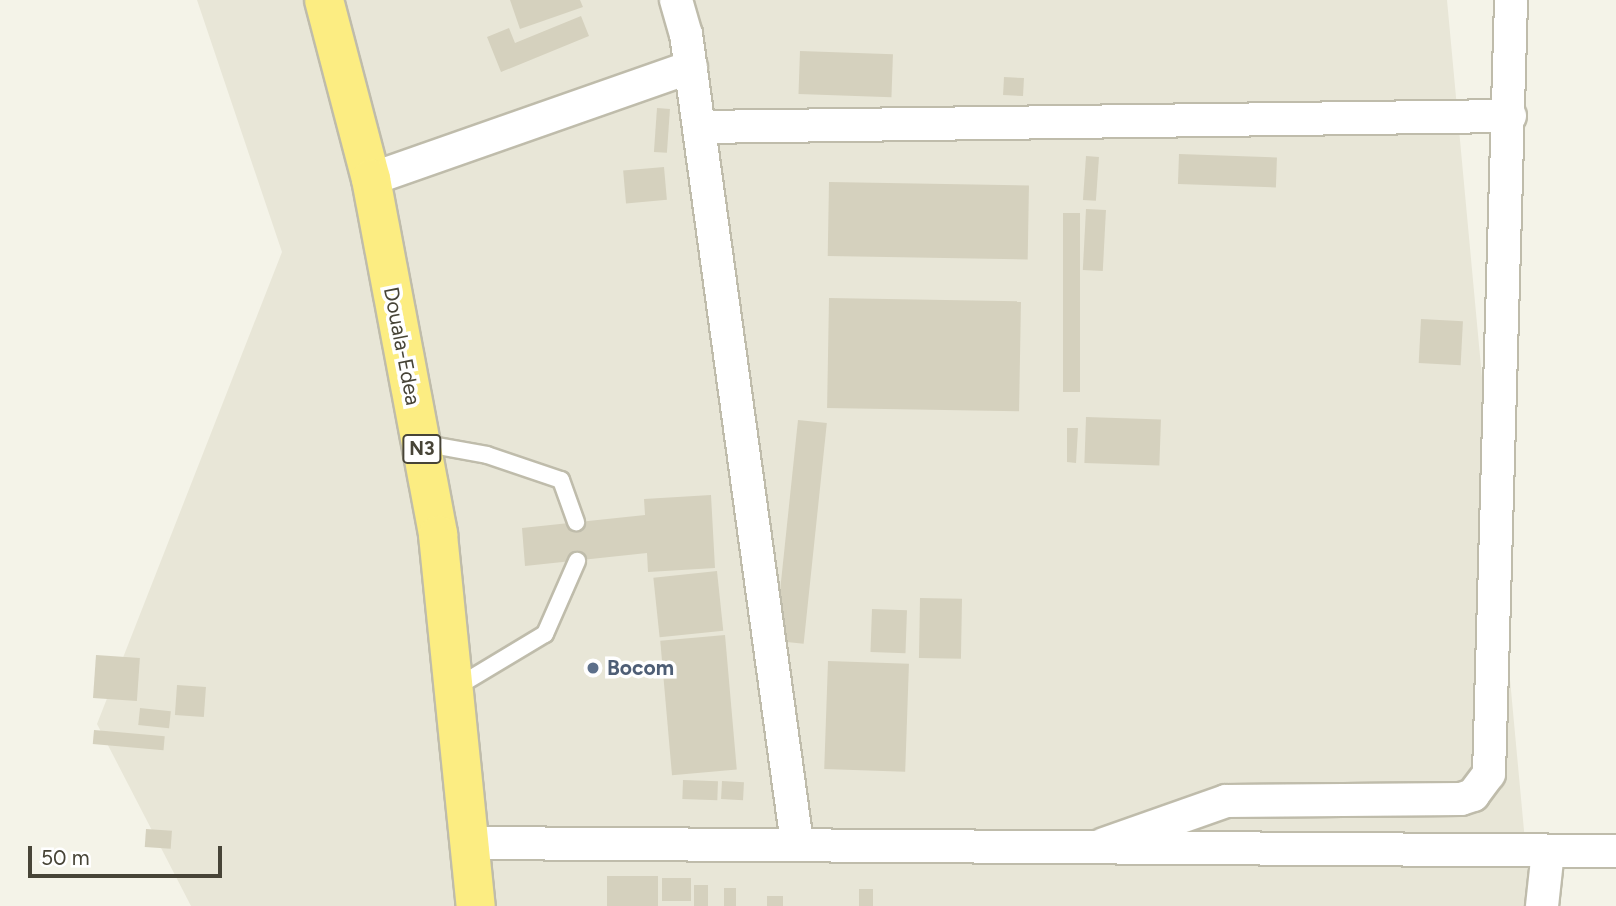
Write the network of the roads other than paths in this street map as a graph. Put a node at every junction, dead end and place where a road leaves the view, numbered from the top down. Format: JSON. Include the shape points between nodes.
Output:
{"nodes":[{"id":1,"x":324,"y":0,"type":"edge"},
{"id":2,"x":676,"y":0,"type":"edge"},
{"id":3,"x":1511,"y":0,"type":"edge"},
{"id":4,"x":691,"y":67,"type":"junction"},
{"id":5,"x":1510,"y":116,"type":"junction"},
{"id":6,"x":699,"y":127,"type":"junction"},
{"id":7,"x":371,"y":179,"type":"junction"},
{"id":8,"x":421,"y":443,"type":"junction"},
{"id":9,"x":576,"y":522,"type":"dead end"},
{"id":10,"x":577,"y":561,"type":"dead end"},
{"id":11,"x":455,"y":688,"type":"junction"},
{"id":12,"x":472,"y":843,"type":"junction"},
{"id":13,"x":797,"y":843,"type":"junction"},
{"id":14,"x":1104,"y":844,"type":"junction"},
{"id":15,"x":1548,"y":850,"type":"junction"},
{"id":16,"x":1616,"y":851,"type":"edge"},
{"id":17,"x":476,"y":906,"type":"edge"},
{"id":18,"x":1542,"y":906,"type":"edge"}],
"edges":[{"from":1,"to":7,"type":"highway","name":"Douala-Edea","number":"N3"},
{"from":2,"to":4,"type":"street"},
{"from":3,"to":5,"type":"street"},
{"from":4,"to":6,"type":"street"},
{"from":4,"to":7,"type":"street"},
{"from":5,"to":6,"type":"street"},
{"from":5,"to":14,"type":"street","via":[[1489,774],[1473,795],[1461,799],[1226,801]]},
{"from":6,"to":13,"type":"street"},
{"from":7,"to":8,"type":"highway","name":"Douala-Edea","number":"N3"},
{"from":8,"to":9,"type":"lane","via":[[487,455],[561,480]]},
{"from":8,"to":11,"type":"highway","name":"Douala-Edea","number":"N3"},
{"from":10,"to":11,"type":"lane","via":[[545,634]]},
{"from":11,"to":12,"type":"highway","name":"Douala-Edea","number":"N3"},
{"from":12,"to":13,"type":"street"},
{"from":12,"to":17,"type":"highway","name":"Douala-Edea","number":"N3"},
{"from":13,"to":14,"type":"street"},
{"from":14,"to":15,"type":"street"},
{"from":15,"to":16,"type":"street"},
{"from":15,"to":18,"type":"street"}]}
